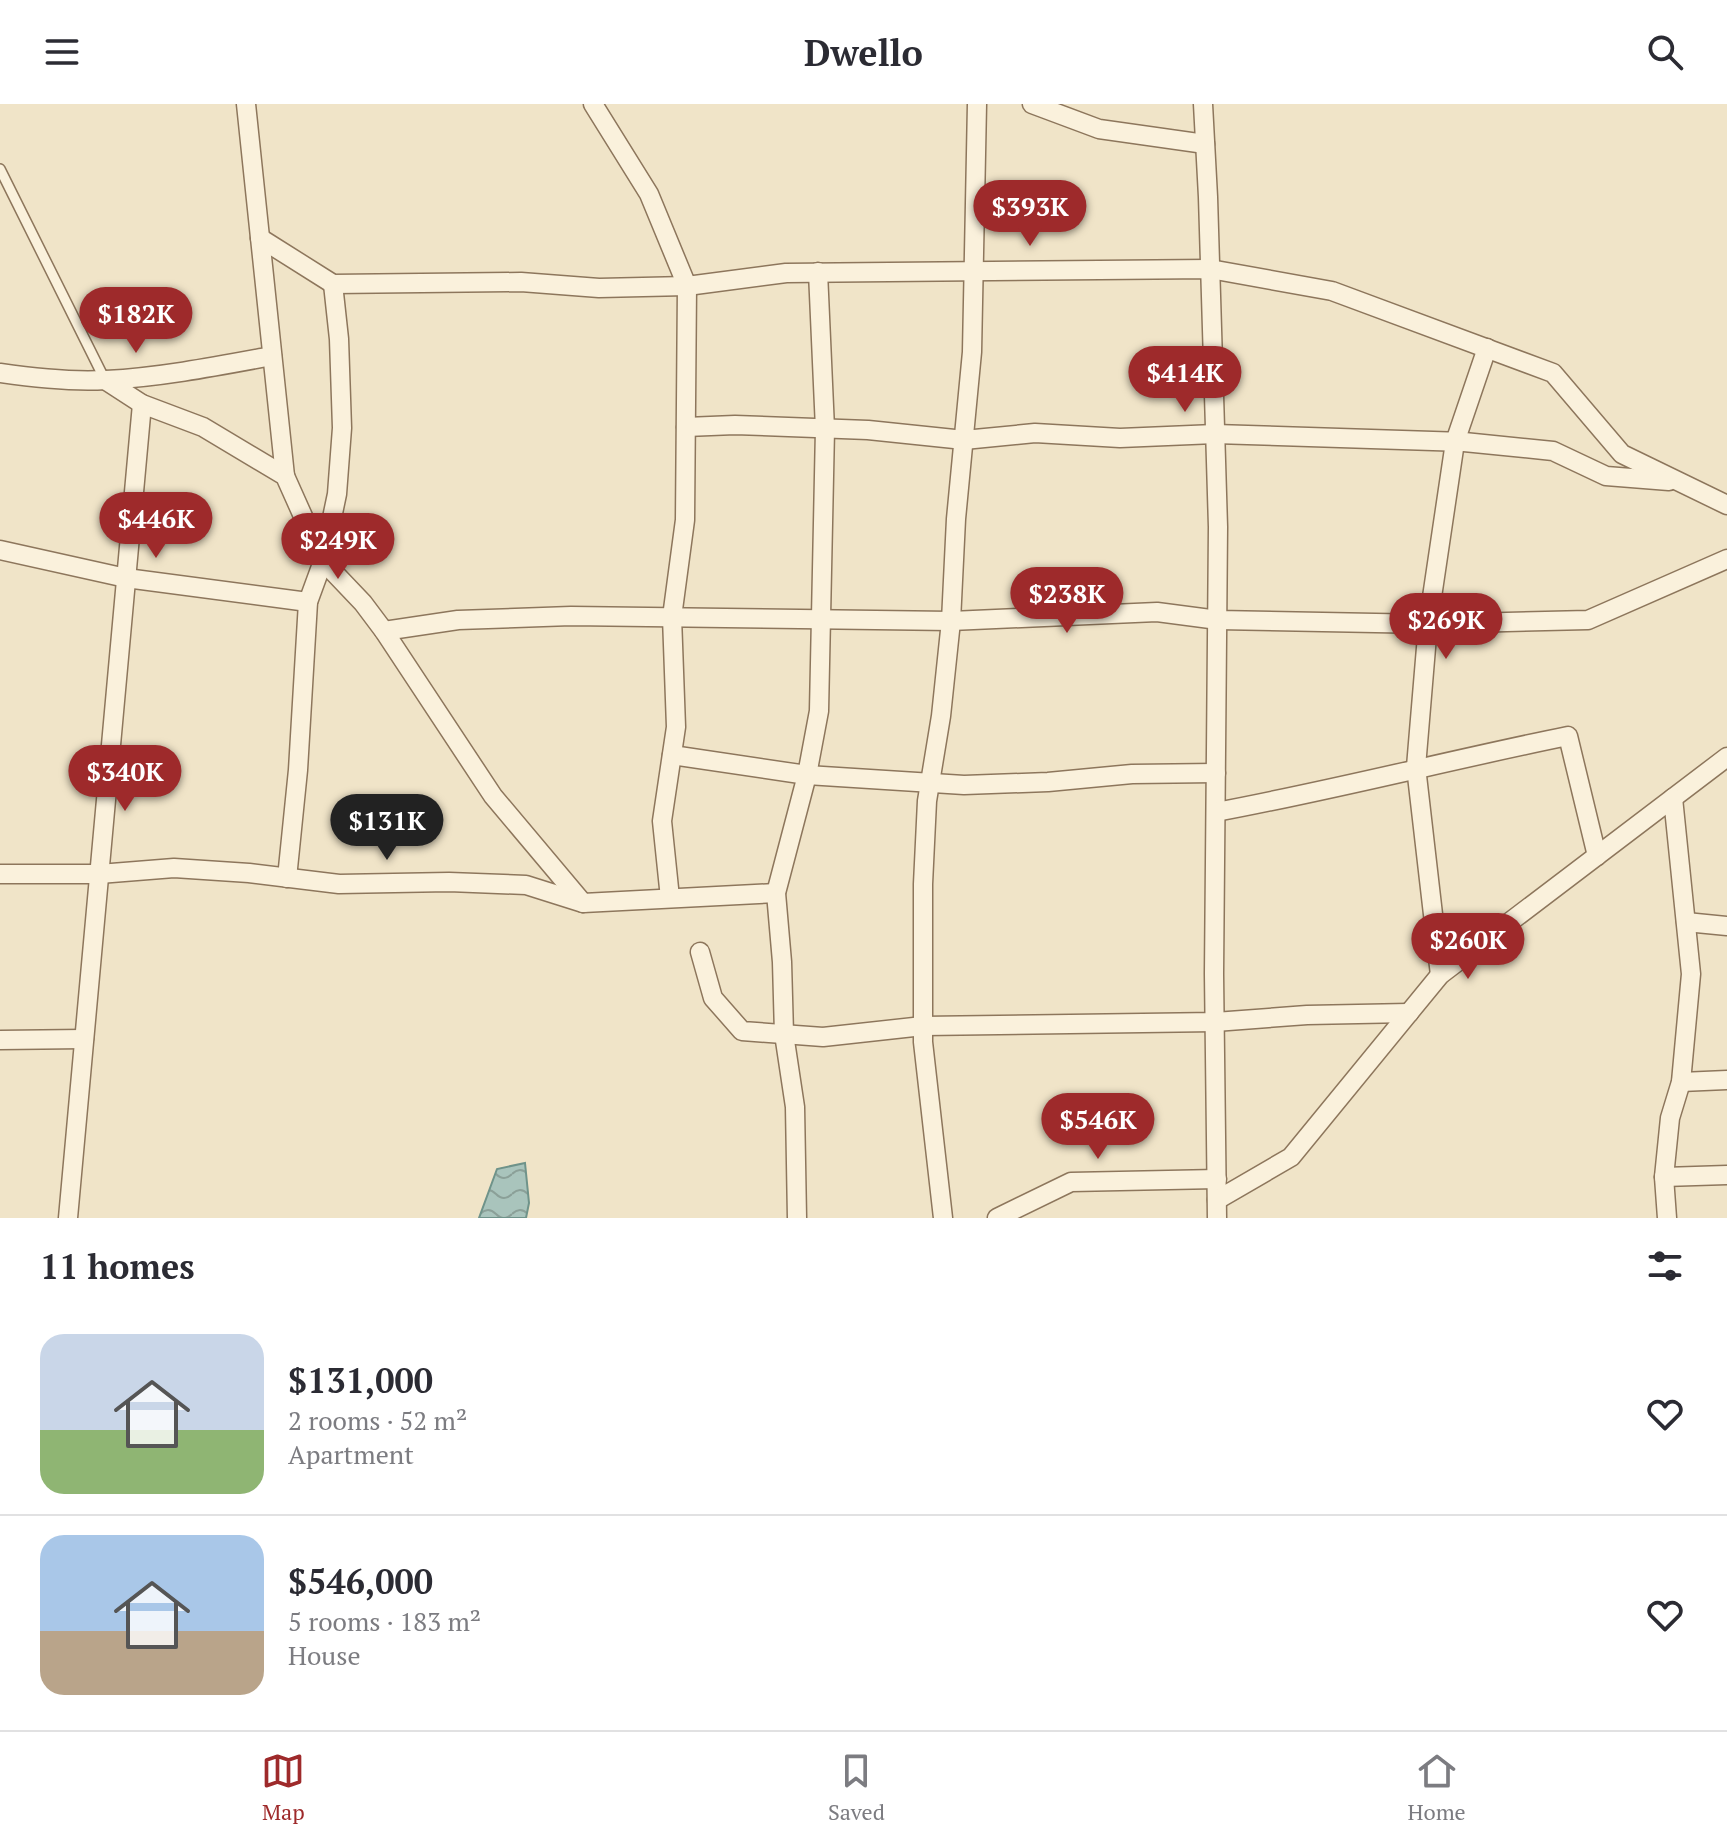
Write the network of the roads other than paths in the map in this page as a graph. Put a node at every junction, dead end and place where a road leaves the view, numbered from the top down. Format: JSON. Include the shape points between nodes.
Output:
{"nodes":[{"id":1,"x":246,"y":104,"type":"edge"},
{"id":2,"x":593,"y":104,"type":"edge"},
{"id":3,"x":977,"y":104,"type":"edge"},
{"id":4,"x":1032,"y":104,"type":"edge"},
{"id":5,"x":1203,"y":104,"type":"edge"},
{"id":6,"x":1205,"y":144,"type":"junction"},
{"id":7,"x":0,"y":169,"type":"edge"},
{"id":8,"x":260,"y":238,"type":"junction"},
{"id":9,"x":973,"y":269,"type":"junction"},
{"id":10,"x":1210,"y":269,"type":"junction"},
{"id":11,"x":818,"y":272,"type":"junction"},
{"id":12,"x":333,"y":284,"type":"junction"},
{"id":13,"x":687,"y":286,"type":"junction"},
{"id":14,"x":1487,"y":348,"type":"junction"},
{"id":15,"x":272,"y":356,"type":"junction"},
{"id":16,"x":0,"y":373,"type":"edge"},
{"id":17,"x":105,"y":380,"type":"junction"},
{"id":18,"x":142,"y":404,"type":"junction"},
{"id":19,"x":686,"y":427,"type":"junction"},
{"id":20,"x":825,"y":429,"type":"junction"},
{"id":21,"x":1215,"y":434,"type":"junction"},
{"id":22,"x":964,"y":440,"type":"junction"},
{"id":23,"x":1455,"y":442,"type":"junction"},
{"id":24,"x":285,"y":476,"type":"junction"},
{"id":25,"x":1679,"y":482,"type":"junction"},
{"id":26,"x":1727,"y":505,"type":"edge"},
{"id":27,"x":0,"y":550,"type":"edge"},
{"id":28,"x":1727,"y":559,"type":"edge"},
{"id":29,"x":323,"y":561,"type":"junction"},
{"id":30,"x":126,"y":578,"type":"junction"},
{"id":31,"x":308,"y":602,"type":"junction"},
{"id":32,"x":672,"y":617,"type":"junction"},
{"id":33,"x":1218,"y":620,"type":"junction"},
{"id":34,"x":820,"y":621,"type":"junction"},
{"id":35,"x":951,"y":621,"type":"junction"},
{"id":36,"x":1428,"y":624,"type":"junction"},
{"id":37,"x":384,"y":631,"type":"junction"},
{"id":38,"x":672,"y":755,"type":"junction"},
{"id":39,"x":1727,"y":757,"type":"edge"},
{"id":40,"x":1416,"y":767,"type":"junction"},
{"id":41,"x":1216,"y":773,"type":"junction"},
{"id":42,"x":807,"y":775,"type":"junction"},
{"id":43,"x":929,"y":784,"type":"junction"},
{"id":44,"x":1673,"y":798,"type":"junction"},
{"id":45,"x":1216,"y":812,"type":"junction"},
{"id":46,"x":1597,"y":856,"type":"junction"},
{"id":47,"x":0,"y":874,"type":"edge"},
{"id":48,"x":99,"y":874,"type":"junction"},
{"id":49,"x":287,"y":878,"type":"junction"},
{"id":50,"x":776,"y":893,"type":"junction"},
{"id":51,"x":670,"y":898,"type":"junction"},
{"id":52,"x":583,"y":903,"type":"junction"},
{"id":53,"x":1686,"y":922,"type":"junction"},
{"id":54,"x":1727,"y":926,"type":"edge"},
{"id":55,"x":700,"y":952,"type":"dead end"},
{"id":56,"x":1440,"y":975,"type":"junction"},
{"id":57,"x":1409,"y":1013,"type":"junction"},
{"id":58,"x":1215,"y":1022,"type":"junction"},
{"id":59,"x":923,"y":1026,"type":"junction"},
{"id":60,"x":784,"y":1034,"type":"junction"},
{"id":61,"x":84,"y":1039,"type":"junction"},
{"id":62,"x":0,"y":1040,"type":"edge"},
{"id":63,"x":1727,"y":1080,"type":"edge"},
{"id":64,"x":1681,"y":1082,"type":"junction"},
{"id":65,"x":1727,"y":1175,"type":"edge"},
{"id":66,"x":1664,"y":1177,"type":"junction"},
{"id":67,"x":1217,"y":1179,"type":"junction"},
{"id":68,"x":1217,"y":1209,"type":"edge"},
{"id":69,"x":68,"y":1218,"type":"edge"},
{"id":70,"x":797,"y":1218,"type":"edge"},
{"id":71,"x":943,"y":1218,"type":"edge"},
{"id":72,"x":997,"y":1218,"type":"edge"},
{"id":73,"x":1667,"y":1218,"type":"edge"}],
"edges":[{"from":1,"to":8,"type":"street"},
{"from":2,"to":13,"type":"street","via":[[649,194]]},
{"from":3,"to":9,"type":"street"},
{"from":4,"to":6,"type":"street","via":[[1099,129]]},
{"from":5,"to":6,"type":"street"},
{"from":6,"to":10,"type":"street"},
{"from":7,"to":17,"type":"lane"},
{"from":8,"to":12,"type":"street"},
{"from":8,"to":15,"type":"street"},
{"from":9,"to":10,"type":"street"},
{"from":9,"to":11,"type":"street"},
{"from":9,"to":22,"type":"street"},
{"from":10,"to":14,"type":"street","via":[[1332,291]]},
{"from":10,"to":21,"type":"street"},
{"from":11,"to":13,"type":"street"},
{"from":11,"to":20,"type":"street"},
{"from":12,"to":13,"type":"street"},
{"from":12,"to":29,"type":"street","via":[[342,428],[337,494]]},
{"from":13,"to":19,"type":"street"},
{"from":14,"to":23,"type":"street"},
{"from":14,"to":25,"type":"street","via":[[1553,373],[1622,454]]},
{"from":15,"to":17,"type":"street"},
{"from":15,"to":24,"type":"street"},
{"from":16,"to":17,"type":"street"},
{"from":17,"to":18,"type":"street"},
{"from":18,"to":24,"type":"street","via":[[203,427]]},
{"from":18,"to":30,"type":"street"},
{"from":19,"to":20,"type":"street"},
{"from":19,"to":32,"type":"street","via":[[685,520]]},
{"from":20,"to":22,"type":"street"},
{"from":20,"to":34,"type":"street"},
{"from":21,"to":22,"type":"street","via":[[1120,438],[1035,433]]},
{"from":21,"to":23,"type":"street"},
{"from":21,"to":33,"type":"street"},
{"from":22,"to":35,"type":"street"},
{"from":23,"to":25,"type":"street","via":[[1553,451],[1606,476]]},
{"from":23,"to":36,"type":"street"},
{"from":24,"to":29,"type":"street"},
{"from":25,"to":26,"type":"street"},
{"from":27,"to":30,"type":"street"},
{"from":28,"to":36,"type":"street","via":[[1588,620]]},
{"from":29,"to":31,"type":"street"},
{"from":29,"to":37,"type":"street"},
{"from":30,"to":31,"type":"street"},
{"from":30,"to":48,"type":"street"},
{"from":31,"to":49,"type":"street"},
{"from":32,"to":34,"type":"street"},
{"from":32,"to":37,"type":"street","via":[[458,620]]},
{"from":32,"to":38,"type":"street"},
{"from":33,"to":35,"type":"street","via":[[1157,612]]},
{"from":33,"to":36,"type":"street"},
{"from":33,"to":41,"type":"street"},
{"from":34,"to":35,"type":"street"},
{"from":34,"to":42,"type":"street","via":[[819,711]]},
{"from":35,"to":43,"type":"street"},
{"from":36,"to":40,"type":"street"},
{"from":37,"to":52,"type":"street","via":[[493,796]]},
{"from":38,"to":42,"type":"street"},
{"from":38,"to":51,"type":"street","via":[[662,821]]},
{"from":39,"to":44,"type":"street"},
{"from":40,"to":45,"type":"street"},
{"from":40,"to":46,"type":"street","via":[[1568,736]]},
{"from":40,"to":56,"type":"street"},
{"from":41,"to":43,"type":"street"},
{"from":41,"to":45,"type":"street"},
{"from":42,"to":43,"type":"street"},
{"from":42,"to":50,"type":"street"},
{"from":43,"to":59,"type":"street"},
{"from":44,"to":46,"type":"street"},
{"from":44,"to":53,"type":"street"},
{"from":45,"to":58,"type":"street"},
{"from":46,"to":56,"type":"street"},
{"from":47,"to":48,"type":"street"},
{"from":48,"to":49,"type":"street","via":[[174,868]]},
{"from":48,"to":61,"type":"street"},
{"from":49,"to":52,"type":"street","via":[[339,884],[526,885]]},
{"from":50,"to":51,"type":"street"},
{"from":50,"to":60,"type":"street"},
{"from":51,"to":52,"type":"street"},
{"from":53,"to":54,"type":"street"},
{"from":53,"to":64,"type":"street","via":[[1691,974]]},
{"from":55,"to":60,"type":"street","via":[[713,998],[742,1031]]},
{"from":56,"to":57,"type":"street"},
{"from":57,"to":58,"type":"street"},
{"from":57,"to":68,"type":"street","via":[[1291,1157]]},
{"from":58,"to":59,"type":"street"},
{"from":58,"to":67,"type":"street"},
{"from":59,"to":60,"type":"street","via":[[823,1037]]},
{"from":59,"to":71,"type":"street"},
{"from":60,"to":70,"type":"street","via":[[795,1107]]},
{"from":61,"to":62,"type":"street"},
{"from":61,"to":69,"type":"street"},
{"from":63,"to":64,"type":"street"},
{"from":64,"to":66,"type":"street","via":[[1670,1118]]},
{"from":65,"to":66,"type":"street"},
{"from":66,"to":73,"type":"street"},
{"from":67,"to":68,"type":"street"},
{"from":67,"to":72,"type":"street","via":[[1071,1182]]}]}
